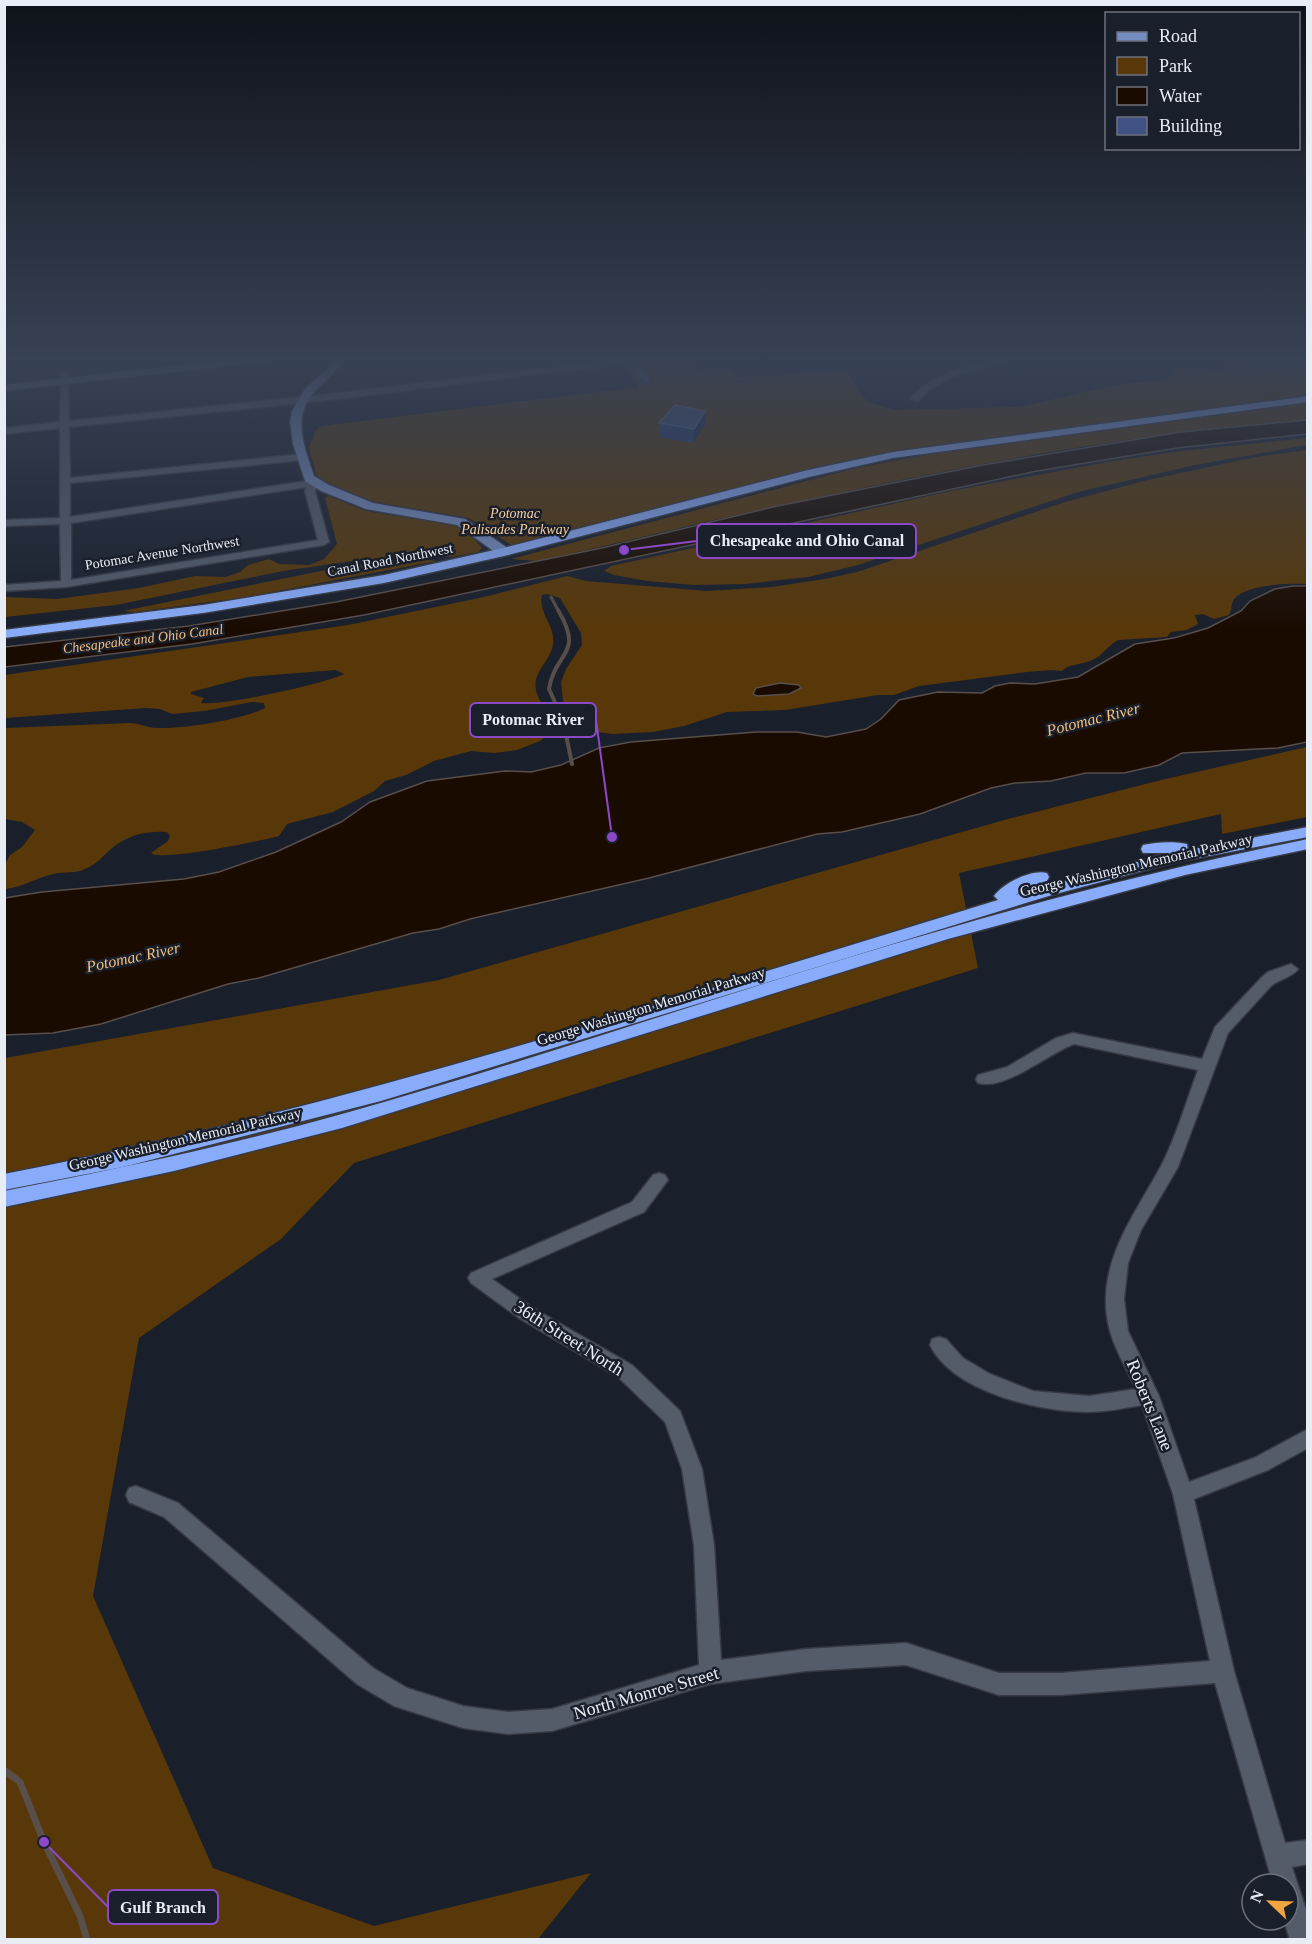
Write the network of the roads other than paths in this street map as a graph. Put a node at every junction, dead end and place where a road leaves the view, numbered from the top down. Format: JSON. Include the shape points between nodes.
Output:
{"nodes":[{"id":1,"x":65,"y":449,"type":"edge"},
{"id":2,"x":301,"y":449,"type":"edge"},
{"id":3,"x":947,"y":449,"type":"edge"},
{"id":4,"x":303,"y":457,"type":"junction"},
{"id":5,"x":65,"y":481,"type":"junction"},
{"id":6,"x":314,"y":483,"type":"junction"},
{"id":7,"x":65,"y":521,"type":"junction"},
{"id":8,"x":4,"y":523,"type":"edge"},
{"id":9,"x":504,"y":552,"type":"junction"},
{"id":10,"x":66,"y":584,"type":"junction"},
{"id":11,"x":4,"y":588,"type":"edge"},
{"id":12,"x":4,"y":634,"type":"edge"},
{"id":13,"x":1304,"y":839,"type":"edge"},
{"id":14,"x":1149,"y":849,"type":"dead end"},
{"id":15,"x":1219,"y":849,"type":"junction"},
{"id":16,"x":1041,"y":877,"type":"dead end"},
{"id":17,"x":985,"y":909,"type":"junction"},
{"id":18,"x":1291,"y":969,"type":"dead end"},
{"id":19,"x":1208,"y":1066,"type":"junction"},
{"id":20,"x":984,"y":1079,"type":"dead end"},
{"id":21,"x":659,"y":1180,"type":"dead end"},
{"id":22,"x":4,"y":1182,"type":"edge"},
{"id":23,"x":4,"y":1199,"type":"edge"},
{"id":24,"x":939,"y":1345,"type":"dead end"},
{"id":25,"x":1149,"y":1395,"type":"junction"},
{"id":26,"x":1308,"y":1438,"type":"edge"},
{"id":27,"x":1183,"y":1494,"type":"junction"},
{"id":28,"x":136,"y":1495,"type":"dead end"},
{"id":29,"x":1223,"y":1671,"type":"junction"},
{"id":30,"x":710,"y":1673,"type":"junction"},
{"id":31,"x":1308,"y":1852,"type":"edge"},
{"id":32,"x":1276,"y":1857,"type":"junction"},
{"id":33,"x":1281,"y":1872,"type":"edge"}],
"edges":[{"from":1,"to":5,"type":"street"},
{"from":2,"to":4,"type":"main road"},
{"from":3,"to":9,"type":"highway","name":"Canal Road Northwest","via":[[880,458]]},
{"from":4,"to":5,"type":"street"},
{"from":4,"to":6,"type":"main road"},
{"from":5,"to":7,"type":"street"},
{"from":6,"to":7,"type":"street"},
{"from":6,"to":9,"type":"main road","via":[[370,507],[456,520]]},
{"from":6,"to":10,"type":"street","name":"Potomac Avenue Northwest","via":[[310,491],[324,542]]},
{"from":7,"to":8,"type":"street"},
{"from":7,"to":10,"type":"street"},
{"from":9,"to":12,"type":"highway","name":"Canal Road Northwest","via":[[325,590]]},
{"from":10,"to":11,"type":"street","name":"Potomac Avenue Northwest"},
{"from":13,"to":15,"type":"highway","name":"George Washington Memorial Parkway"},
{"from":13,"to":23,"type":"highway","name":"George Washington Memorial Parkway","via":[[1056,901],[341,1121],[136,1173]]},
{"from":14,"to":15,"type":"highway"},
{"from":15,"to":17,"type":"highway","name":"George Washington Memorial Parkway","via":[[1170,858]]},
{"from":16,"to":17,"type":"highway","via":[[1011,889]]},
{"from":17,"to":22,"type":"highway","name":"George Washington Memorial Parkway","via":[[381,1094],[123,1158]]},
{"from":18,"to":19,"type":"street","name":"Roberts Lane","via":[[1272,976],[1221,1031]]},
{"from":19,"to":20,"type":"street","via":[[1073,1038],[1012,1071]]},
{"from":19,"to":25,"type":"street","name":"Roberts Lane","via":[[1169,1167],[1133,1229],[1119,1263],[1114,1299],[1119,1330]]},
{"from":21,"to":30,"type":"street","name":"36th Street North","via":[[638,1207],[477,1278],[526,1313],[625,1371],[673,1417],[692,1469],[704,1545]]},
{"from":24,"to":25,"type":"street","via":[[956,1364],[983,1380],[1032,1399],[1089,1404]]},
{"from":25,"to":27,"type":"street","name":"Roberts Lane"},
{"from":26,"to":27,"type":"street","via":[[1261,1464]]},
{"from":27,"to":29,"type":"street","name":"Roberts Lane"},
{"from":28,"to":30,"type":"street","name":"North Monroe Street","via":[[171,1510],[365,1676],[402,1698],[453,1714],[508,1723],[552,1720]]},
{"from":29,"to":30,"type":"street","name":"North Monroe Street","via":[[1061,1684],[999,1684],[906,1654],[806,1660]]},
{"from":29,"to":32,"type":"street","name":"Roberts Lane"},
{"from":31,"to":32,"type":"street"},
{"from":32,"to":33,"type":"street","name":"Roberts Lane"}]}
